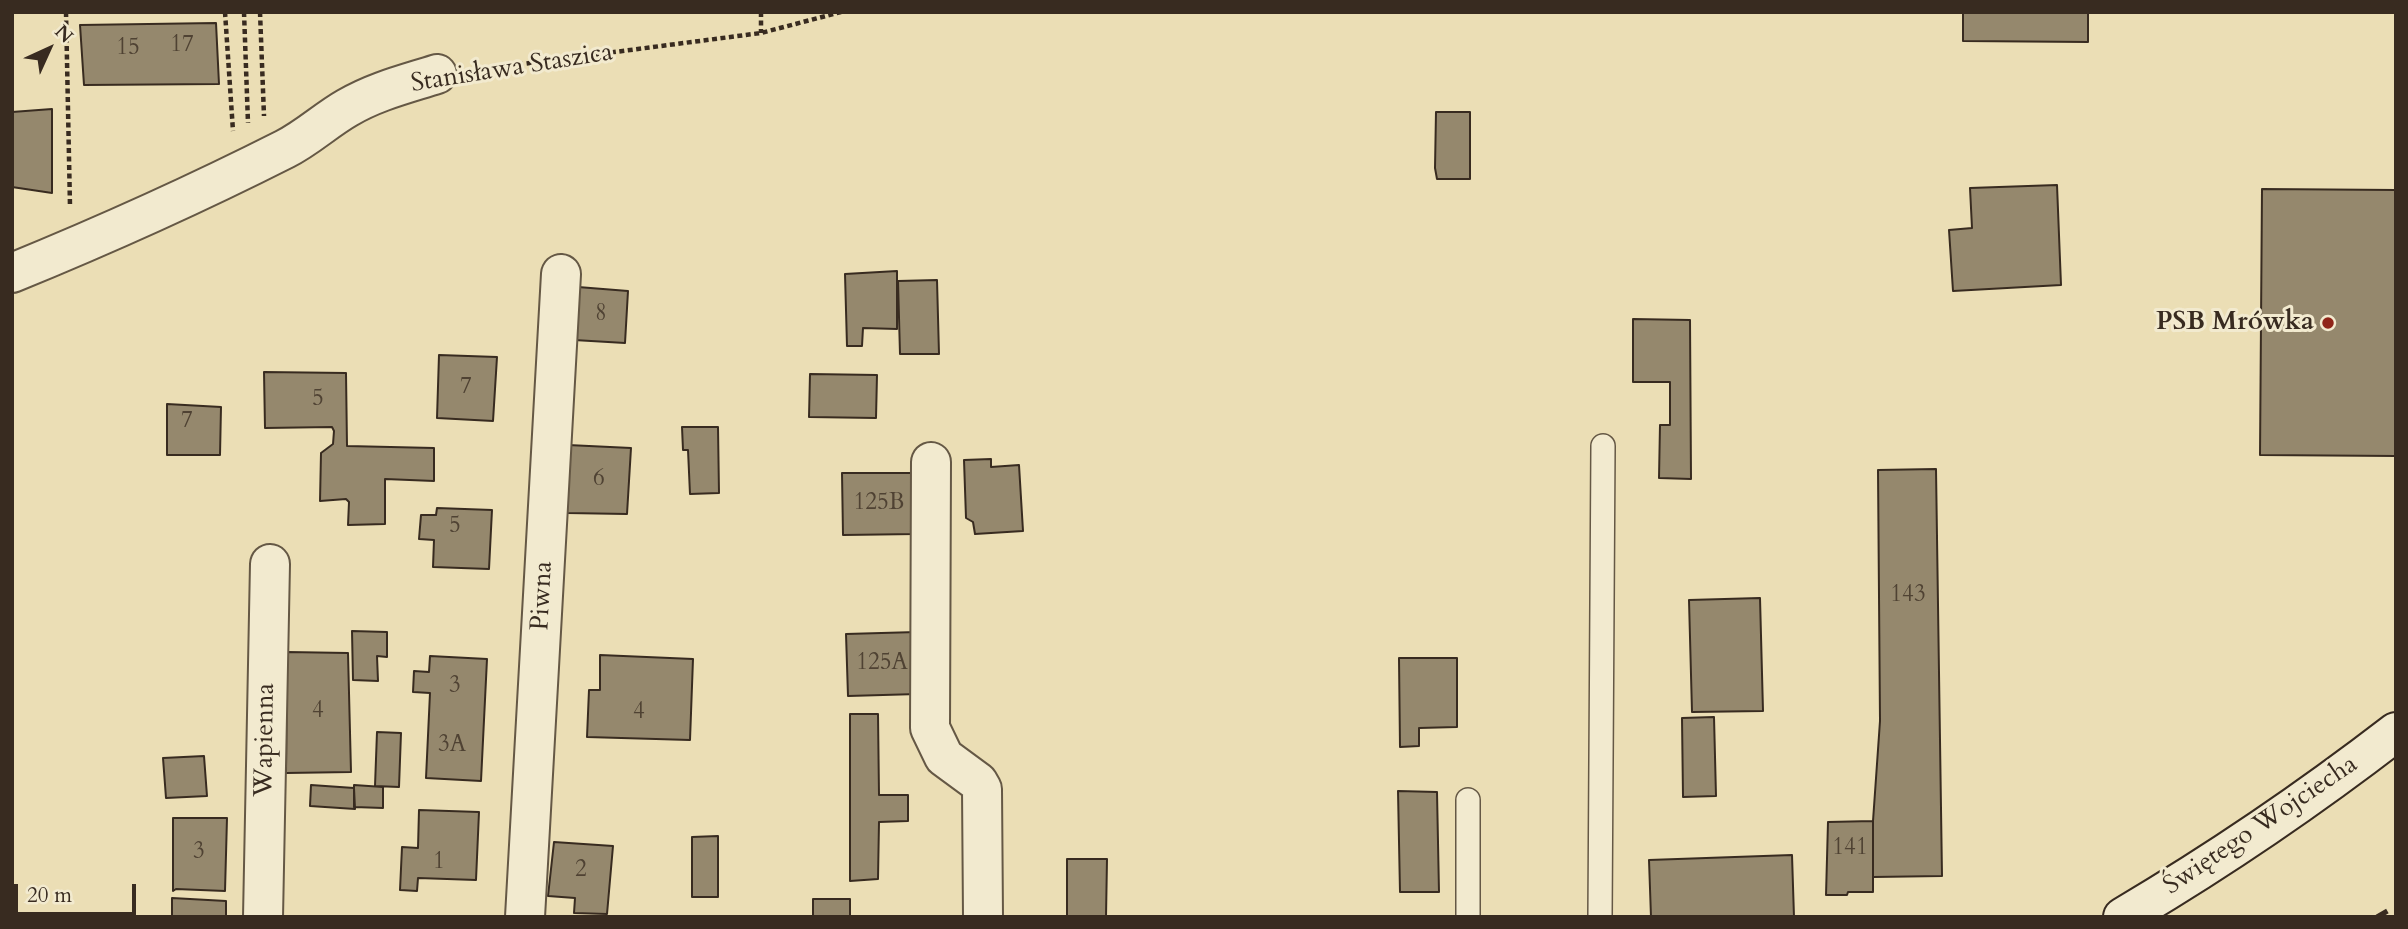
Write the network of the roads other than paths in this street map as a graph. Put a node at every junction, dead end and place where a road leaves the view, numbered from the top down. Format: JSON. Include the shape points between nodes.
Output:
{"nodes":[{"id":1,"x":437,"y":75,"type":"road end"},
{"id":2,"x":12,"y":273,"type":"edge"},
{"id":3,"x":561,"y":274,"type":"dead end"},
{"id":4,"x":1603,"y":446,"type":"dead end"},
{"id":5,"x":931,"y":462,"type":"dead end"},
{"id":6,"x":270,"y":564,"type":"dead end"},
{"id":7,"x":2396,"y":732,"type":"edge"},
{"id":8,"x":1468,"y":800,"type":"dead end"},
{"id":9,"x":263,"y":917,"type":"edge"},
{"id":10,"x":525,"y":917,"type":"edge"},
{"id":11,"x":983,"y":917,"type":"edge"},
{"id":12,"x":1468,"y":917,"type":"edge"},
{"id":13,"x":1600,"y":917,"type":"edge"},
{"id":14,"x":2123,"y":917,"type":"edge"}],
"edges":[{"from":1,"to":2,"type":"street","name":"Stanisława Staszica","via":[[377,92],[292,146]]},
{"from":3,"to":10,"type":"street","name":"Piwna"},
{"from":4,"to":13,"type":"lane"},
{"from":5,"to":11,"type":"street","via":[[930,728],[944,757],[982,789]]},
{"from":6,"to":9,"type":"street","name":"Wapienna"},
{"from":7,"to":14,"type":"street","name":"Świętego Wojciecha","via":[[2263,827]]},
{"from":8,"to":12,"type":"lane"}]}
